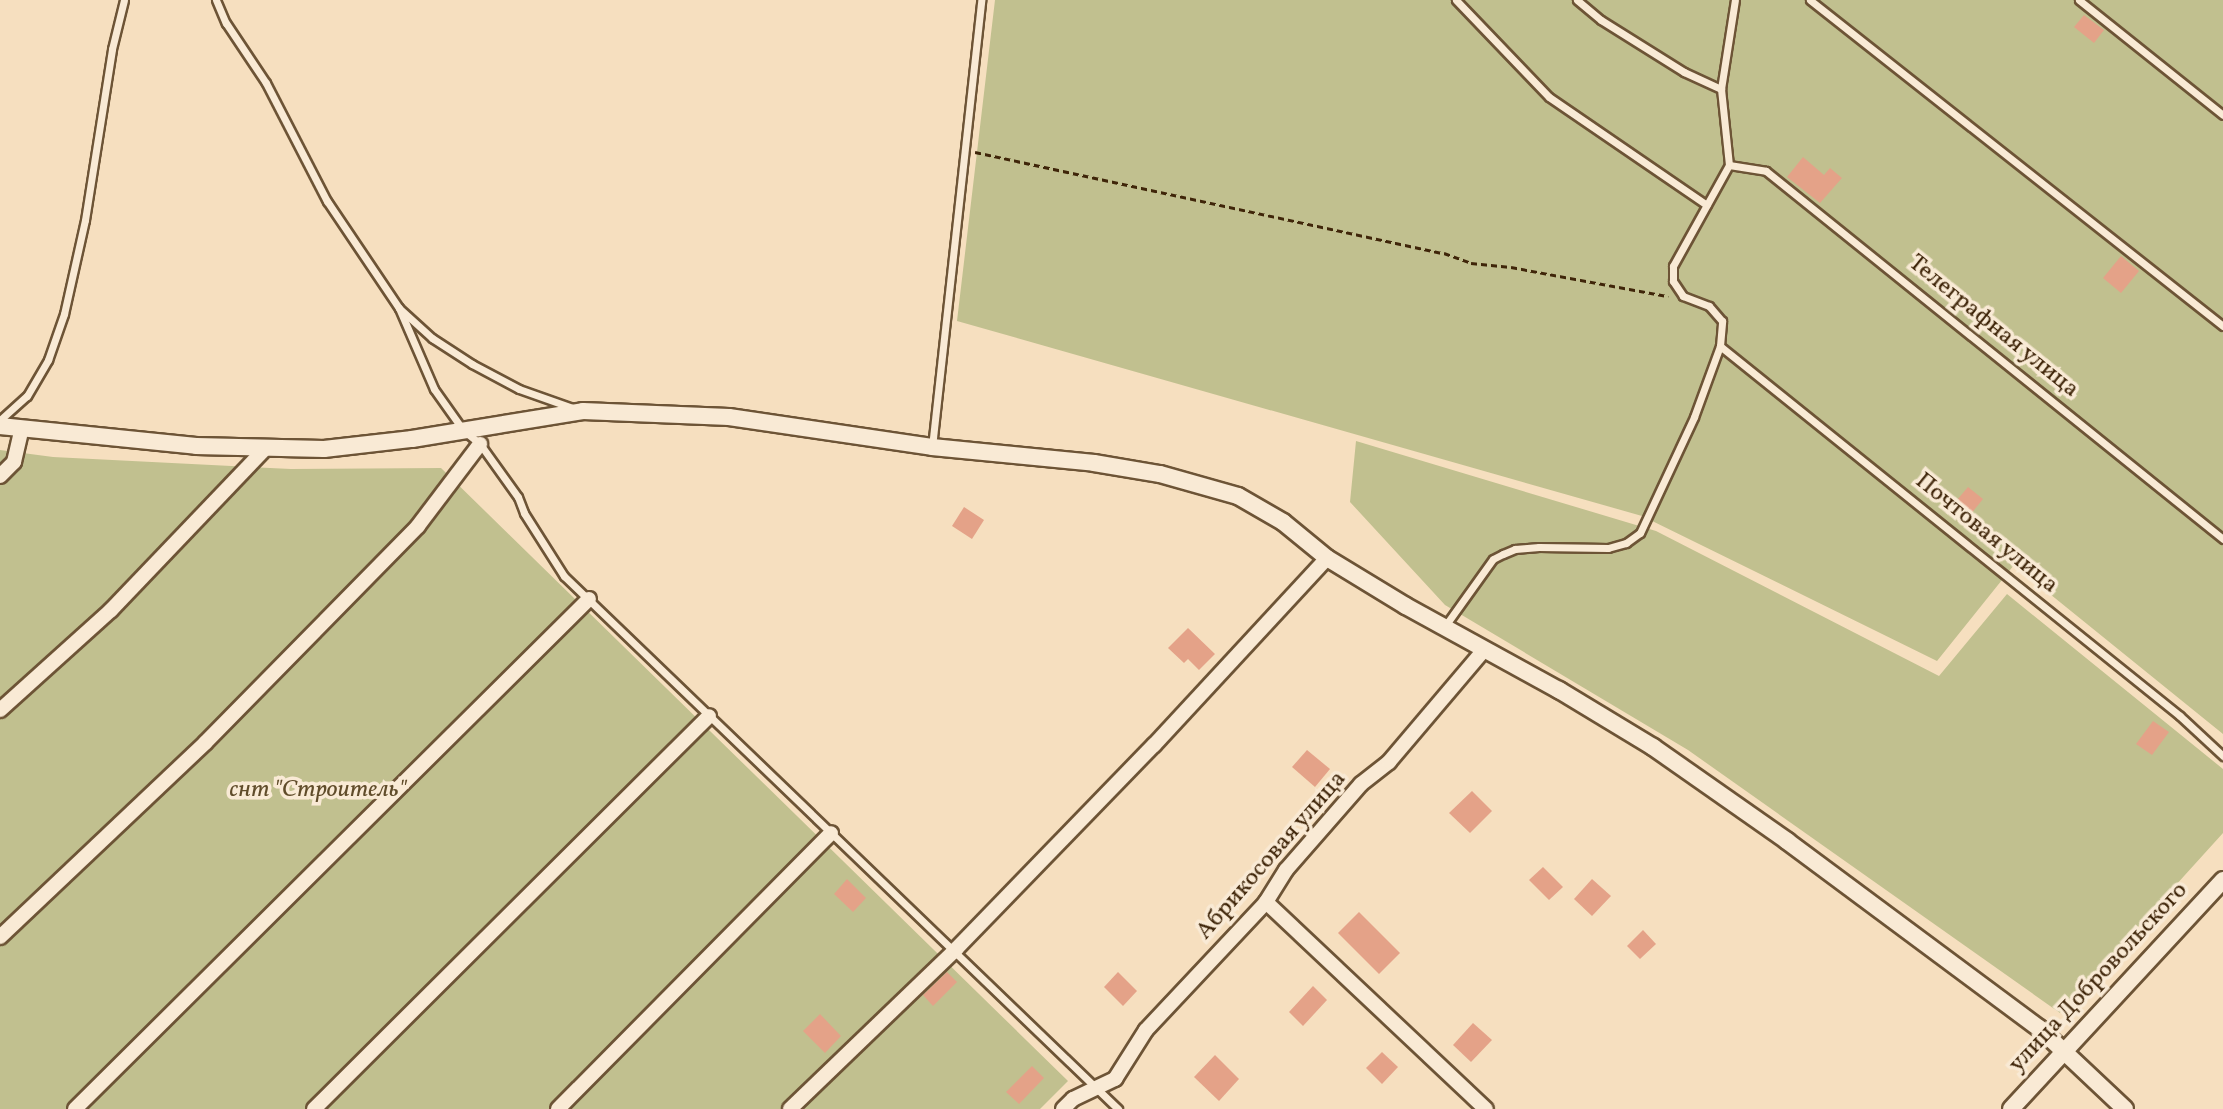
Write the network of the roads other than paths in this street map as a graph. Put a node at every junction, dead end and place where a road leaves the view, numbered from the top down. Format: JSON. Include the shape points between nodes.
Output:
{"nodes":[{"id":1,"x":124,"y":0,"type":"edge"},
{"id":2,"x":216,"y":0,"type":"edge"},
{"id":3,"x":981,"y":0,"type":"edge"},
{"id":4,"x":1456,"y":0,"type":"edge"},
{"id":5,"x":1577,"y":0,"type":"edge"},
{"id":6,"x":1735,"y":0,"type":"edge"},
{"id":7,"x":1810,"y":0,"type":"edge"},
{"id":8,"x":2079,"y":0,"type":"edge"},
{"id":9,"x":1721,"y":89,"type":"junction"},
{"id":10,"x":2223,"y":115,"type":"edge"},
{"id":11,"x":1729,"y":165,"type":"junction"},
{"id":12,"x":1707,"y":205,"type":"junction"},
{"id":13,"x":399,"y":308,"type":"junction"},
{"id":14,"x":2223,"y":326,"type":"edge"},
{"id":15,"x":1720,"y":346,"type":"junction"},
{"id":16,"x":583,"y":411,"type":"junction"},
{"id":17,"x":0,"y":420,"type":"edge"},
{"id":18,"x":0,"y":426,"type":"edge"},
{"id":19,"x":463,"y":430,"type":"junction"},
{"id":20,"x":21,"y":431,"type":"junction"},
{"id":21,"x":480,"y":444,"type":"junction"},
{"id":22,"x":932,"y":447,"type":"junction"},
{"id":23,"x":265,"y":449,"type":"junction"},
{"id":24,"x":0,"y":476,"type":"edge"},
{"id":25,"x":2223,"y":539,"type":"edge"},
{"id":26,"x":1327,"y":558,"type":"junction"},
{"id":27,"x":589,"y":599,"type":"junction"},
{"id":28,"x":1444,"y":627,"type":"junction"},
{"id":29,"x":1484,"y":650,"type":"junction"},
{"id":30,"x":0,"y":710,"type":"edge"},
{"id":31,"x":709,"y":716,"type":"junction"},
{"id":32,"x":2223,"y":756,"type":"edge"},
{"id":33,"x":831,"y":833,"type":"junction"},
{"id":34,"x":2223,"y":880,"type":"edge"},
{"id":35,"x":1266,"y":902,"type":"junction"},
{"id":36,"x":0,"y":937,"type":"edge"},
{"id":37,"x":956,"y":949,"type":"junction"},
{"id":38,"x":2064,"y":1050,"type":"junction"},
{"id":39,"x":1094,"y":1089,"type":"junction"},
{"id":40,"x":75,"y":1109,"type":"edge"},
{"id":41,"x":314,"y":1109,"type":"edge"},
{"id":42,"x":558,"y":1109,"type":"edge"},
{"id":43,"x":790,"y":1109,"type":"edge"},
{"id":44,"x":1063,"y":1109,"type":"edge"},
{"id":45,"x":1118,"y":1109,"type":"edge"},
{"id":46,"x":1486,"y":1109,"type":"edge"},
{"id":47,"x":2011,"y":1109,"type":"edge"},
{"id":48,"x":2125,"y":1109,"type":"edge"}],
"edges":[{"from":1,"to":17,"type":"lane","via":[[64,314],[48,360],[27,396]]},
{"from":2,"to":13,"type":"lane","via":[[327,201]]},
{"from":3,"to":22,"type":"lane"},
{"from":4,"to":12,"type":"lane","via":[[1549,97]]},
{"from":5,"to":9,"type":"lane","via":[[1684,72]]},
{"from":6,"to":9,"type":"lane"},
{"from":7,"to":14,"type":"lane"},
{"from":8,"to":10,"type":"lane"},
{"from":9,"to":11,"type":"lane"},
{"from":11,"to":12,"type":"lane"},
{"from":11,"to":25,"type":"lane","name":"Телеграфная улица","via":[[1766,171]]},
{"from":12,"to":15,"type":"lane","via":[[1673,266],[1673,281],[1683,296],[1719,314]]},
{"from":13,"to":16,"type":"lane","via":[[472,364],[519,389]]},
{"from":13,"to":19,"type":"lane","via":[[434,389]]},
{"from":15,"to":28,"type":"lane","via":[[1694,417],[1640,533],[1608,548],[1539,547],[1503,554],[1493,559]]},
{"from":15,"to":32,"type":"lane","name":"Почтовая улица"},
{"from":16,"to":19,"type":"street"},
{"from":16,"to":22,"type":"street","via":[[729,417]]},
{"from":18,"to":20,"type":"street"},
{"from":19,"to":21,"type":"lane"},
{"from":19,"to":23,"type":"street","via":[[367,446]]},
{"from":20,"to":23,"type":"street"},
{"from":20,"to":24,"type":"street","via":[[14,462]]},
{"from":21,"to":27,"type":"lane","via":[[564,576]]},
{"from":21,"to":36,"type":"street","via":[[407,537],[205,743]]},
{"from":22,"to":26,"type":"street","via":[[1160,474],[1238,496],[1283,522]]},
{"from":23,"to":30,"type":"street","via":[[111,610]]},
{"from":26,"to":28,"type":"street"},
{"from":26,"to":37,"type":"street"},
{"from":27,"to":31,"type":"lane"},
{"from":27,"to":40,"type":"street"},
{"from":28,"to":29,"type":"street"},
{"from":29,"to":35,"type":"street","name":"Абрикосовая улица","via":[[1389,762],[1361,784],[1286,870]]},
{"from":29,"to":38,"type":"street","via":[[1653,747]]},
{"from":31,"to":33,"type":"lane"},
{"from":31,"to":41,"type":"street"},
{"from":33,"to":37,"type":"lane"},
{"from":33,"to":42,"type":"street"},
{"from":34,"to":38,"type":"street","name":"улица Добровольского"},
{"from":35,"to":39,"type":"street","name":"Абрикосовая улица","via":[[1146,1030],[1115,1079]]},
{"from":35,"to":46,"type":"street"},
{"from":37,"to":39,"type":"lane"},
{"from":37,"to":43,"type":"street"},
{"from":38,"to":47,"type":"street","name":"улица Добровольского"},
{"from":38,"to":48,"type":"street"},
{"from":39,"to":44,"type":"street","name":"Абрикосовая улица"},
{"from":39,"to":45,"type":"lane"}]}
